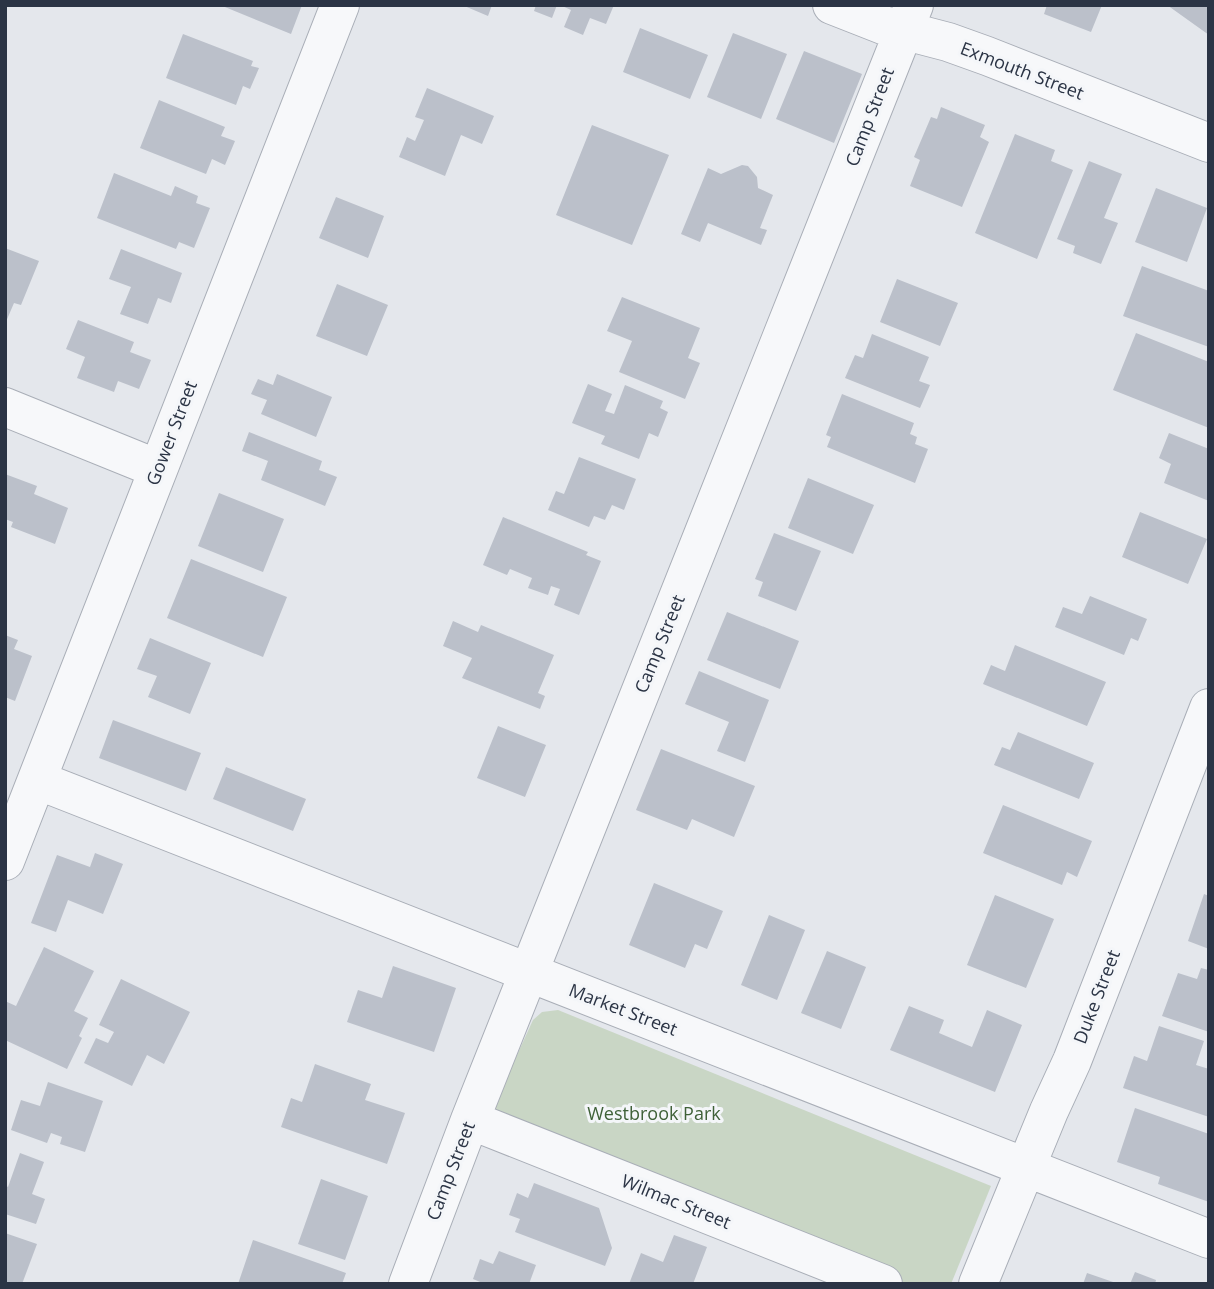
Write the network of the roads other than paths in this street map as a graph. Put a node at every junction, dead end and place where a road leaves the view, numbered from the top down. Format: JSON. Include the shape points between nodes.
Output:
{"nodes":[{"id":1,"x":340,"y":5,"type":"edge"},
{"id":2,"x":832,"y":5,"type":"edge"},
{"id":3,"x":909,"y":18,"type":"edge"},
{"id":4,"x":1209,"y":143,"type":"edge"},
{"id":5,"x":5,"y":407,"type":"edge"},
{"id":6,"x":158,"y":469,"type":"junction"},
{"id":7,"x":1209,"y":708,"type":"edge"},
{"id":8,"x":37,"y":780,"type":"junction"},
{"id":9,"x":5,"y":861,"type":"edge"},
{"id":10,"x":529,"y":973,"type":"junction"},
{"id":11,"x":470,"y":1120,"type":"junction"},
{"id":12,"x":1027,"y":1167,"type":"junction"},
{"id":13,"x":1209,"y":1238,"type":"edge"},
{"id":14,"x":408,"y":1284,"type":"edge"},
{"id":15,"x":883,"y":1284,"type":"edge"},
{"id":16,"x":978,"y":1284,"type":"edge"}],
"edges":[{"from":1,"to":6,"type":"street","name":"Gower Street"},
{"from":2,"to":3,"type":"street","name":"Exmouth Street"},
{"from":3,"to":4,"type":"street","name":"Exmouth Street","via":[[987,56]]},
{"from":3,"to":10,"type":"street","name":"Camp Street"},
{"from":5,"to":6,"type":"street"},
{"from":6,"to":8,"type":"street","name":"Gower Street"},
{"from":7,"to":12,"type":"street","name":"Duke Street"},
{"from":8,"to":9,"type":"street","name":"Gower Street"},
{"from":8,"to":10,"type":"street","name":"Market Street"},
{"from":10,"to":11,"type":"street","name":"Camp Street"},
{"from":10,"to":12,"type":"street","name":"Market Street"},
{"from":11,"to":14,"type":"street","name":"Camp Street"},
{"from":11,"to":15,"type":"street","name":"Wilmac Street"},
{"from":12,"to":13,"type":"street","name":"Market Street"},
{"from":12,"to":16,"type":"street","name":"Duke Street"}]}
